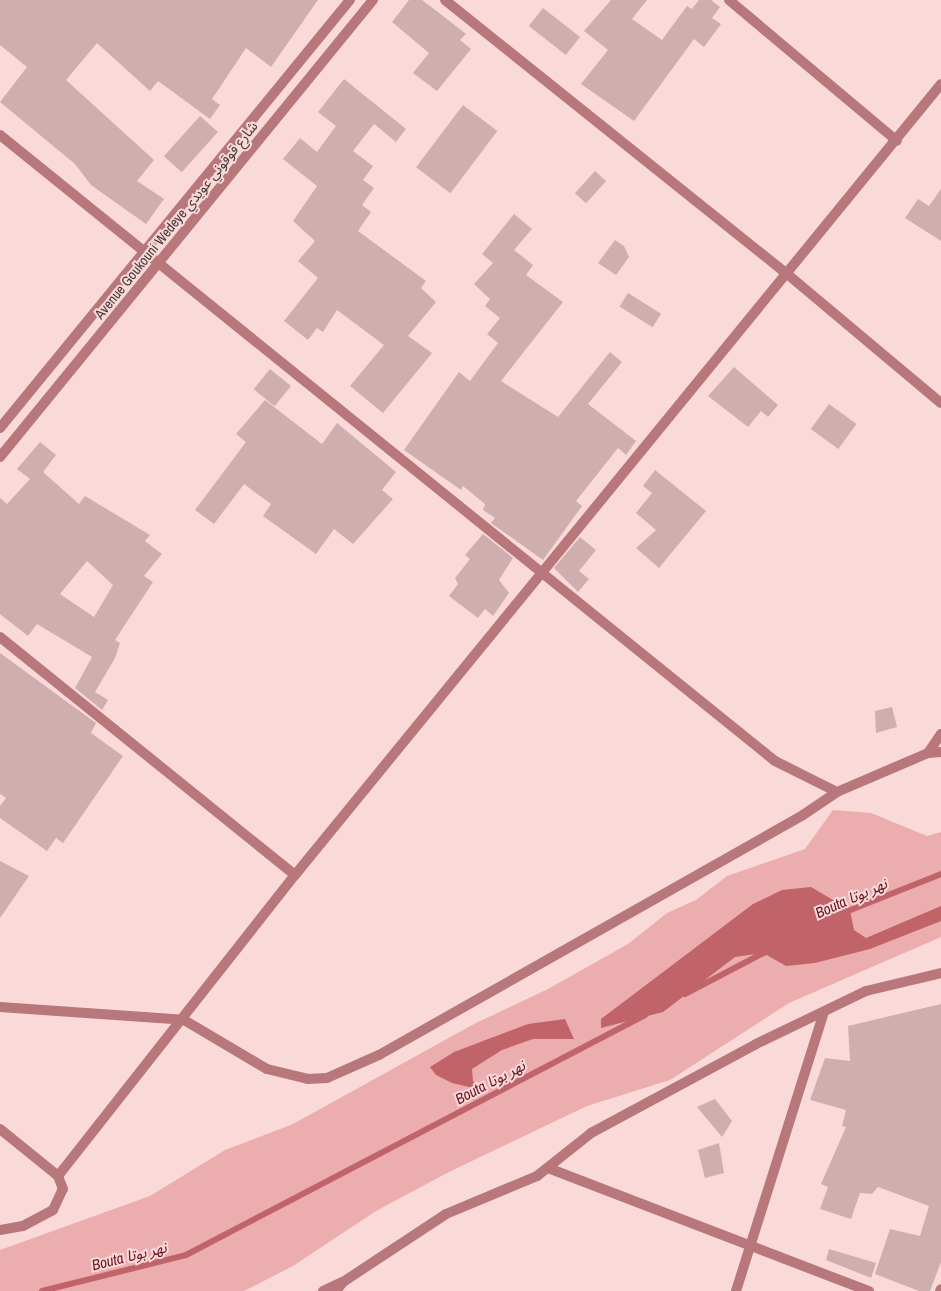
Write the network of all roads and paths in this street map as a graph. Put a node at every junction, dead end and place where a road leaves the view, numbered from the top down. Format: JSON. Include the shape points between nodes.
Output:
{"nodes":[{"id":1,"x":350,"y":0,"type":"edge"},
{"id":2,"x":374,"y":0,"type":"edge"},
{"id":3,"x":445,"y":0,"type":"edge"},
{"id":4,"x":728,"y":0,"type":"edge"},
{"id":5,"x":941,"y":84,"type":"edge"},
{"id":6,"x":0,"y":135,"type":"edge"},
{"id":7,"x":897,"y":141,"type":"junction"},
{"id":8,"x":143,"y":252,"type":"junction"},
{"id":9,"x":157,"y":265,"type":"junction"},
{"id":10,"x":786,"y":273,"type":"junction"},
{"id":11,"x":941,"y":402,"type":"edge"},
{"id":12,"x":0,"y":428,"type":"edge"},
{"id":13,"x":0,"y":457,"type":"edge"},
{"id":14,"x":541,"y":575,"type":"junction"},
{"id":15,"x":0,"y":637,"type":"edge"},
{"id":16,"x":941,"y":734,"type":"edge"},
{"id":17,"x":941,"y":752,"type":"edge"},
{"id":18,"x":928,"y":753,"type":"junction"},
{"id":19,"x":837,"y":792,"type":"junction"},
{"id":20,"x":295,"y":875,"type":"junction"},
{"id":21,"x":941,"y":973,"type":"edge"},
{"id":22,"x":0,"y":1007,"type":"edge"},
{"id":23,"x":824,"y":1012,"type":"junction"},
{"id":24,"x":184,"y":1020,"type":"junction"},
{"id":25,"x":0,"y":1129,"type":"edge"},
{"id":26,"x":548,"y":1168,"type":"junction"},
{"id":27,"x":58,"y":1176,"type":"junction"},
{"id":28,"x":0,"y":1230,"type":"edge"},
{"id":29,"x":752,"y":1247,"type":"junction"},
{"id":30,"x":343,"y":1282,"type":"junction"},
{"id":31,"x":324,"y":1291,"type":"edge"},
{"id":32,"x":336,"y":1291,"type":"edge"},
{"id":33,"x":736,"y":1291,"type":"edge"},
{"id":34,"x":870,"y":1291,"type":"edge"}],
"edges":[{"from":1,"to":8,"type":"street","name":"Avenue Goukouni Wedeye شارع قوقوني عويدي"},
{"from":2,"to":9,"type":"street","name":"Avenue Goukouni Wedeye شارع قوقوني عويدي"},
{"from":3,"to":10,"type":"street"},
{"from":4,"to":7,"type":"street"},
{"from":5,"to":7,"type":"street"},
{"from":6,"to":8,"type":"street"},
{"from":7,"to":10,"type":"street"},
{"from":8,"to":9,"type":"street"},
{"from":8,"to":12,"type":"street","name":"Avenue Goukouni Wedeye شارع قوقوني عويدي"},
{"from":9,"to":13,"type":"street","name":"Avenue Goukouni Wedeye شارع قوقوني عويدي"},
{"from":9,"to":14,"type":"street"},
{"from":10,"to":11,"type":"street"},
{"from":10,"to":14,"type":"street"},
{"from":14,"to":19,"type":"street","via":[[775,761]]},
{"from":14,"to":20,"type":"street"},
{"from":15,"to":20,"type":"street"},
{"from":16,"to":18,"type":"street"},
{"from":17,"to":18,"type":"street"},
{"from":18,"to":19,"type":"street"},
{"from":19,"to":24,"type":"street","via":[[803,815],[379,1055],[327,1078],[292,1077],[267,1069]]},
{"from":20,"to":24,"type":"street"},
{"from":21,"to":23,"type":"street","via":[[866,991]]},
{"from":22,"to":24,"type":"street"},
{"from":23,"to":26,"type":"street","via":[[756,1044],[591,1133]]},
{"from":23,"to":29,"type":"street"},
{"from":24,"to":27,"type":"street"},
{"from":25,"to":27,"type":"street"},
{"from":26,"to":29,"type":"street"},
{"from":26,"to":30,"type":"street","via":[[446,1214]]},
{"from":27,"to":28,"type":"street","via":[[62,1188],[53,1210],[23,1226]]},
{"from":29,"to":33,"type":"street"},
{"from":29,"to":34,"type":"street"},
{"from":30,"to":31,"type":"street"},
{"from":30,"to":32,"type":"street"}]}
